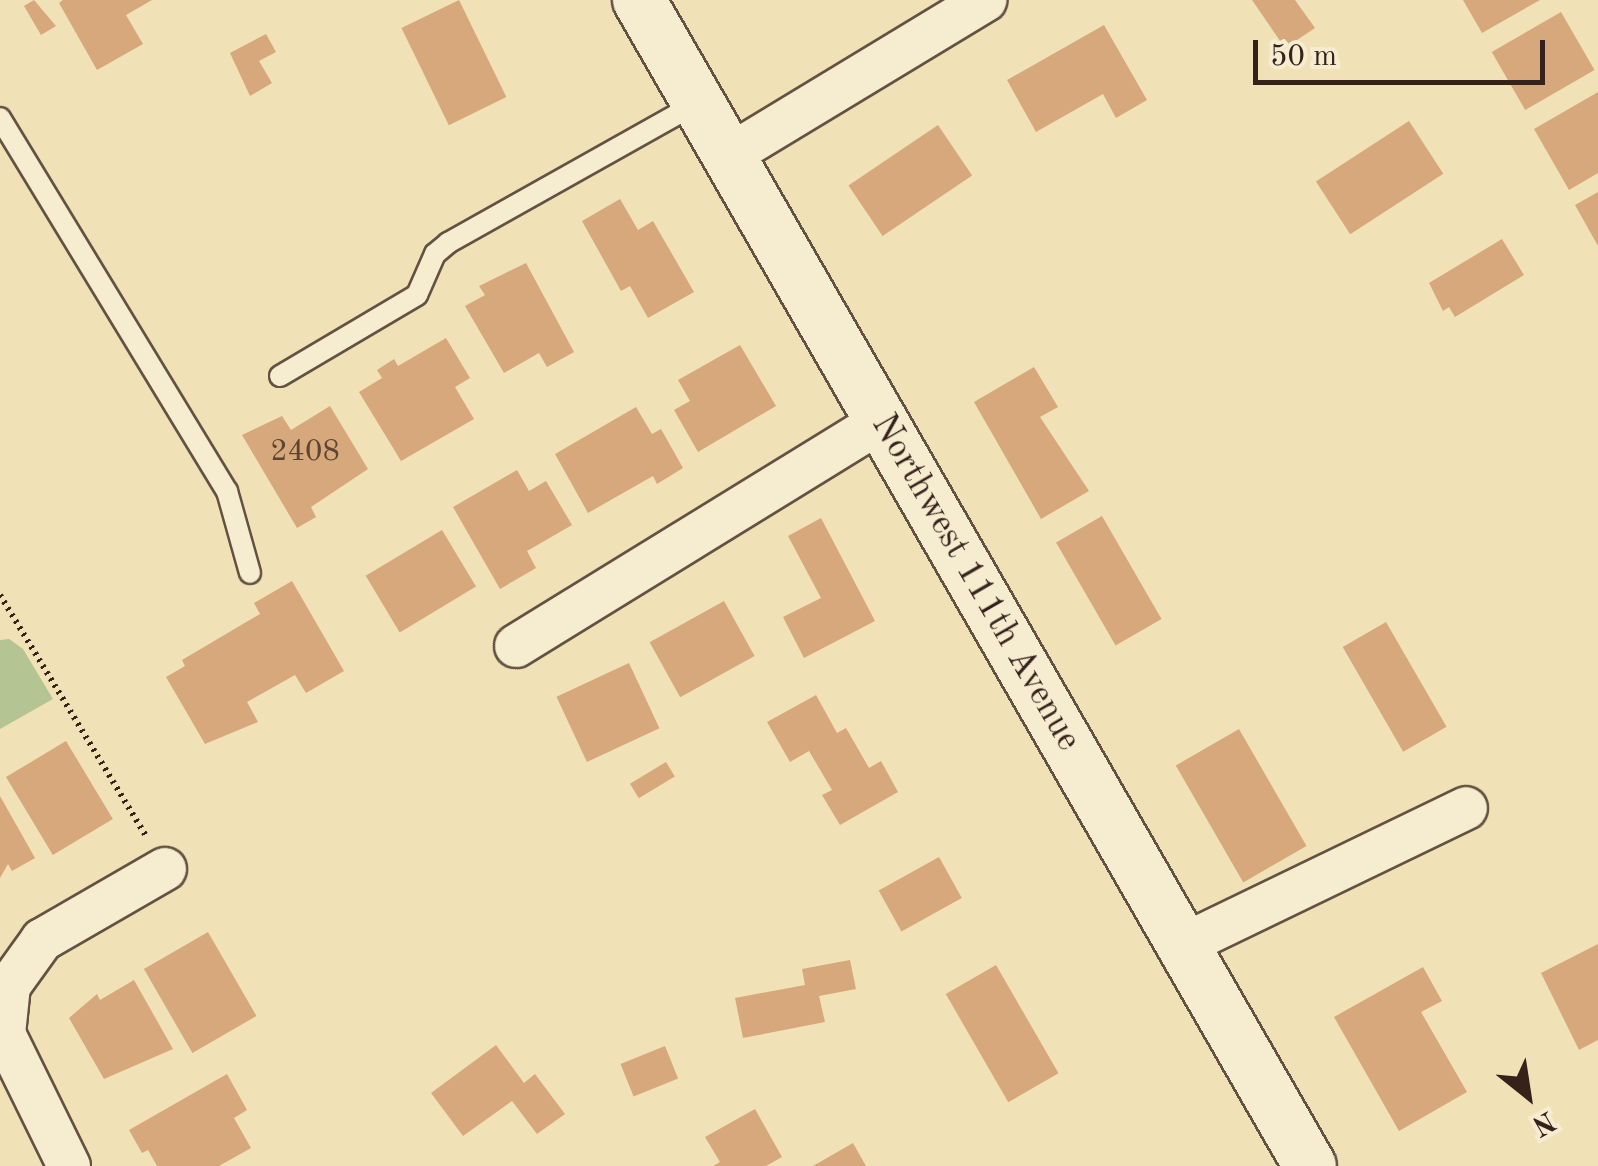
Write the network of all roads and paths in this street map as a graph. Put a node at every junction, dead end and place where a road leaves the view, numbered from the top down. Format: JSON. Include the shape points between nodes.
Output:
{"nodes":[{"id":1,"x":639,"y":0,"type":"edge"},
{"id":2,"x":986,"y":0,"type":"edge"},
{"id":3,"x":698,"y":102,"type":"junction"},
{"id":4,"x":0,"y":118,"type":"edge"},
{"id":5,"x":728,"y":156,"type":"junction"},
{"id":6,"x":280,"y":376,"type":"dead end"},
{"id":7,"x":882,"y":421,"type":"junction"},
{"id":8,"x":250,"y":573,"type":"dead end"},
{"id":9,"x":0,"y":595,"type":"edge"},
{"id":10,"x":8,"y":609,"type":"junction"},
{"id":11,"x":0,"y":614,"type":"edge"},
{"id":12,"x":516,"y":646,"type":"dead end"},
{"id":13,"x":1466,"y":808,"type":"dead end"},
{"id":14,"x":165,"y":868,"type":"joint"},
{"id":15,"x":1185,"y":944,"type":"junction"},
{"id":16,"x":2,"y":1007,"type":"edge"},
{"id":17,"x":70,"y":1166,"type":"edge"},
{"id":18,"x":1310,"y":1166,"type":"edge"}],
"edges":[{"from":1,"to":3,"type":"street","name":"Northwest 111th Avenue"},
{"from":2,"to":5,"type":"street"},
{"from":3,"to":5,"type":"street","name":"Northwest 111th Avenue"},
{"from":3,"to":6,"type":"lane","via":[[448,243],[417,294]]},
{"from":4,"to":8,"type":"lane","via":[[227,491]]},
{"from":5,"to":7,"type":"street","name":"Northwest 111th Avenue"},
{"from":7,"to":12,"type":"street"},
{"from":7,"to":15,"type":"street","name":"Northwest 111th Avenue"},
{"from":9,"to":10,"type":"path"},
{"from":10,"to":11,"type":"path"},
{"from":10,"to":14,"type":"path"},
{"from":13,"to":15,"type":"street"},
{"from":14,"to":16,"type":"street","via":[[42,940]]},
{"from":15,"to":18,"type":"street","name":"Northwest 111th Avenue"},
{"from":16,"to":17,"type":"street","via":[[14,1063]]}]}
